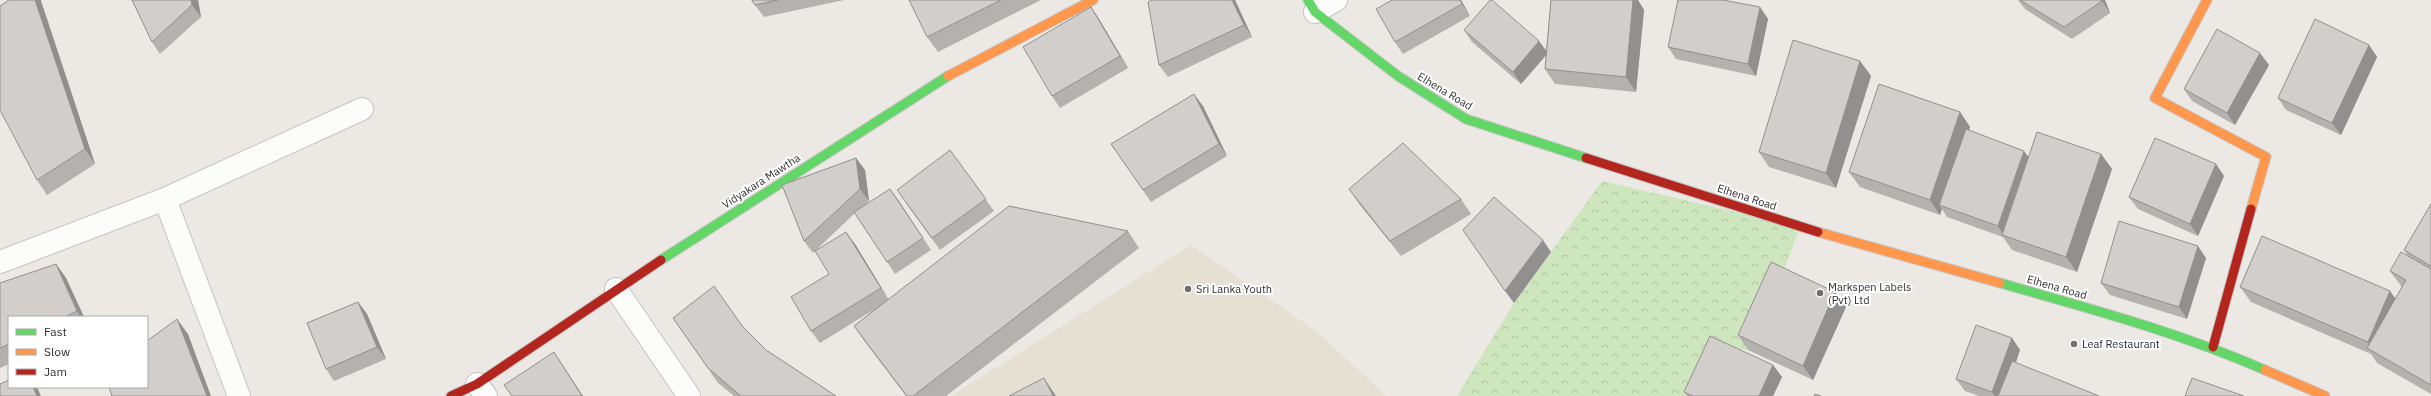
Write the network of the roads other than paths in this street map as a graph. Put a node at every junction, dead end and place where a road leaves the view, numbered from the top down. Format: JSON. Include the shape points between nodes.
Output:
{"nodes":[{"id":1,"x":1093,"y":0,"type":"edge"},
{"id":2,"x":1336,"y":0,"type":"edge"},
{"id":3,"x":2207,"y":0,"type":"edge"},
{"id":4,"x":1311,"y":6,"type":"edge"},
{"id":5,"x":362,"y":109,"type":"dead end"},
{"id":6,"x":165,"y":199,"type":"junction"},
{"id":7,"x":0,"y":262,"type":"edge"},
{"id":8,"x":616,"y":289,"type":"junction"},
{"id":9,"x":2213,"y":347,"type":"junction"},
{"id":10,"x":481,"y":390,"type":"edge"},
{"id":11,"x":239,"y":396,"type":"edge"},
{"id":12,"x":450,"y":396,"type":"edge"},
{"id":13,"x":689,"y":396,"type":"edge"},
{"id":14,"x":2325,"y":396,"type":"edge"}],
"edges":[{"from":1,"to":8,"type":"street","name":"Vidyakara Mawtha","via":[[941,79]]},
{"from":2,"to":4,"type":"street"},
{"from":3,"to":9,"type":"street","via":[[2155,98],[2266,157]]},
{"from":4,"to":9,"type":"street","name":"Elhena Road","via":[[1398,76],[1466,119],[1800,227],[2159,328]]},
{"from":5,"to":6,"type":"street"},
{"from":6,"to":7,"type":"street"},
{"from":6,"to":11,"type":"street"},
{"from":8,"to":10,"type":"street","name":"Vidyakara Mawtha"},
{"from":8,"to":13,"type":"street"},
{"from":9,"to":14,"type":"street","name":"Elhena Road"},
{"from":10,"to":12,"type":"street","name":"Vidyakara Mawtha"}]}
